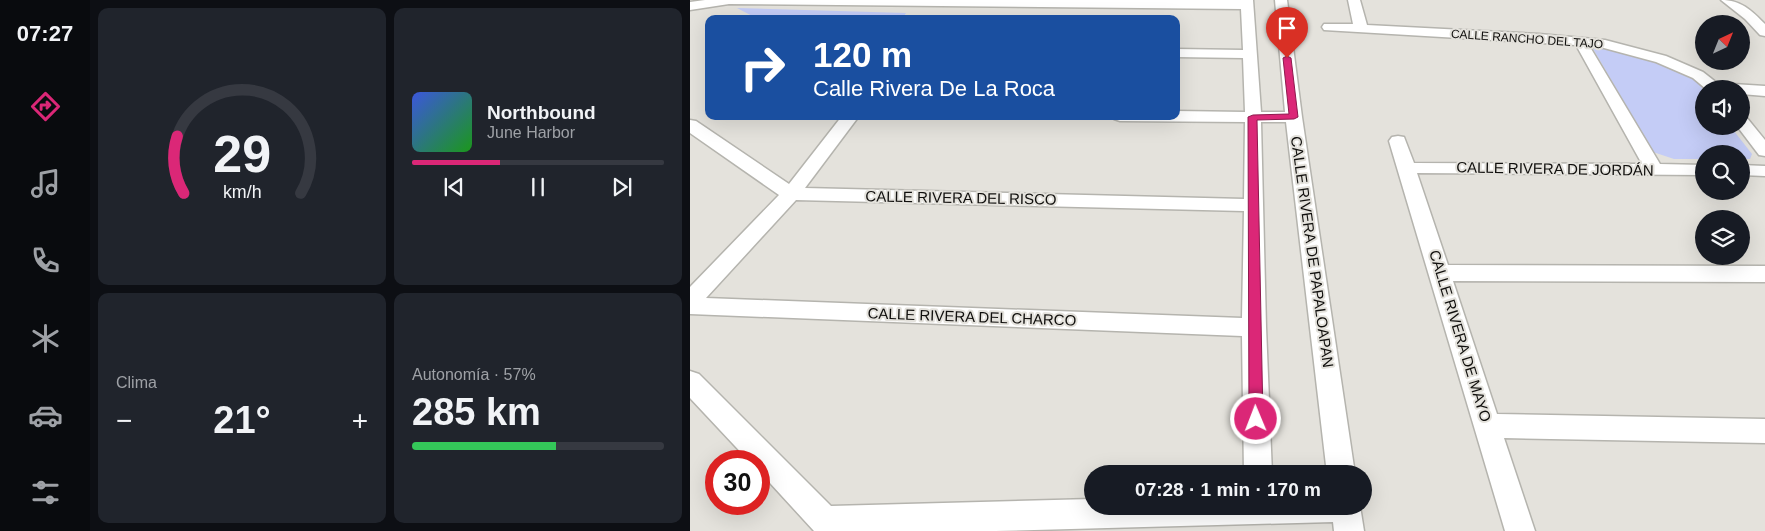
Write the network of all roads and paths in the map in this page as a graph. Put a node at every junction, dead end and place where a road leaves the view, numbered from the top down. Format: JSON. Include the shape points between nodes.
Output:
{"nodes":[{"id":1,"x":729,"y":0,"type":"edge"},
{"id":2,"x":1281,"y":0,"type":"edge"},
{"id":3,"x":1354,"y":0,"type":"edge"},
{"id":4,"x":1727,"y":0,"type":"edge"},
{"id":5,"x":944,"y":1,"type":"edge"},
{"id":6,"x":1247,"y":2,"type":"edge"},
{"id":7,"x":691,"y":6,"type":"edge"},
{"id":8,"x":934,"y":13,"type":"dead end"},
{"id":9,"x":709,"y":14,"type":"dead end"},
{"id":10,"x":1328,"y":28,"type":"dead end"},
{"id":11,"x":1361,"y":29,"type":"junction"},
{"id":12,"x":1765,"y":32,"type":"edge"},
{"id":13,"x":1580,"y":41,"type":"junction"},
{"id":14,"x":1180,"y":53,"type":"edge"},
{"id":15,"x":1250,"y":54,"type":"junction"},
{"id":16,"x":1704,"y":80,"type":"edge"},
{"id":17,"x":1750,"y":90,"type":"edge"},
{"id":18,"x":1765,"y":91,"type":"edge"},
{"id":19,"x":1180,"y":116,"type":"edge"},
{"id":20,"x":1253,"y":117,"type":"junction"},
{"id":21,"x":1294,"y":117,"type":"junction"},
{"id":22,"x":847,"y":120,"type":"edge"},
{"id":23,"x":690,"y":125,"type":"edge"},
{"id":24,"x":1750,"y":132,"type":"edge"},
{"id":25,"x":1398,"y":141,"type":"dead end"},
{"id":26,"x":1765,"y":151,"type":"edge"},
{"id":27,"x":1407,"y":168,"type":"junction"},
{"id":28,"x":1654,"y":170,"type":"junction"},
{"id":29,"x":1695,"y":170,"type":"edge"},
{"id":30,"x":1750,"y":170,"type":"edge"},
{"id":31,"x":1765,"y":170,"type":"edge"},
{"id":32,"x":791,"y":194,"type":"junction"},
{"id":33,"x":1253,"y":205,"type":"junction"},
{"id":34,"x":1440,"y":273,"type":"junction"},
{"id":35,"x":1765,"y":274,"type":"edge"},
{"id":36,"x":690,"y":301,"type":"edge"},
{"id":37,"x":690,"y":306,"type":"edge"},
{"id":38,"x":1254,"y":327,"type":"junction"},
{"id":39,"x":690,"y":381,"type":"edge"},
{"id":40,"x":1488,"y":426,"type":"junction"},
{"id":41,"x":1765,"y":431,"type":"edge"},
{"id":42,"x":1258,"y":465,"type":"edge"},
{"id":43,"x":1340,"y":465,"type":"edge"},
{"id":44,"x":1084,"y":515,"type":"edge"},
{"id":45,"x":1346,"y":515,"type":"edge"},
{"id":46,"x":830,"y":526,"type":"edge"},
{"id":47,"x":1349,"y":531,"type":"edge"},
{"id":48,"x":1520,"y":531,"type":"edge"}],
"edges":[{"from":1,"to":5,"type":"street"},
{"from":1,"to":7,"type":"street"},
{"from":2,"to":21,"type":"street","name":"CALLE RIVERA DE PAPALOAPAN"},
{"from":3,"to":11,"type":"street"},
{"from":4,"to":12,"type":"street","via":[[1750,16]]},
{"from":5,"to":6,"type":"street"},
{"from":5,"to":8,"type":"street"},
{"from":6,"to":15,"type":"street"},
{"from":7,"to":9,"type":"street"},
{"from":10,"to":11,"type":"street","name":"CALLE RANCHO DEL TAJO"},
{"from":11,"to":13,"type":"street","name":"CALLE RANCHO DEL TAJO"},
{"from":13,"to":16,"type":"street","name":"CALLE RANCHO DEL TAJO","via":[[1661,59]]},
{"from":13,"to":28,"type":"street"},
{"from":14,"to":15,"type":"street"},
{"from":15,"to":20,"type":"street"},
{"from":17,"to":18,"type":"street"},
{"from":19,"to":20,"type":"street"},
{"from":20,"to":21,"type":"street"},
{"from":20,"to":33,"type":"street"},
{"from":21,"to":43,"type":"street","name":"CALLE RIVERA DE PAPALOAPAN"},
{"from":22,"to":32,"type":"street"},
{"from":23,"to":32,"type":"street"},
{"from":24,"to":26,"type":"street"},
{"from":25,"to":27,"type":"street","name":"CALLE RIVERA DE MAYO"},
{"from":27,"to":28,"type":"street","name":"CALLE RIVERA DE JORDÁN"},
{"from":27,"to":34,"type":"street","name":"CALLE RIVERA DE MAYO"},
{"from":28,"to":29,"type":"street","name":"CALLE RIVERA DE JORDÁN"},
{"from":30,"to":31,"type":"street"},
{"from":32,"to":33,"type":"street","name":"CALLE RIVERA DEL RISCO"},
{"from":32,"to":36,"type":"street"},
{"from":33,"to":38,"type":"street"},
{"from":34,"to":35,"type":"street"},
{"from":34,"to":40,"type":"street","name":"CALLE RIVERA DE MAYO"},
{"from":37,"to":38,"type":"street","name":"CALLE RIVERA DEL CHARCO"},
{"from":38,"to":42,"type":"street"},
{"from":39,"to":46,"type":"street"},
{"from":40,"to":41,"type":"street"},
{"from":40,"to":48,"type":"street","name":"CALLE RIVERA DE MAYO"},
{"from":44,"to":46,"type":"street"},
{"from":45,"to":47,"type":"street"}]}
